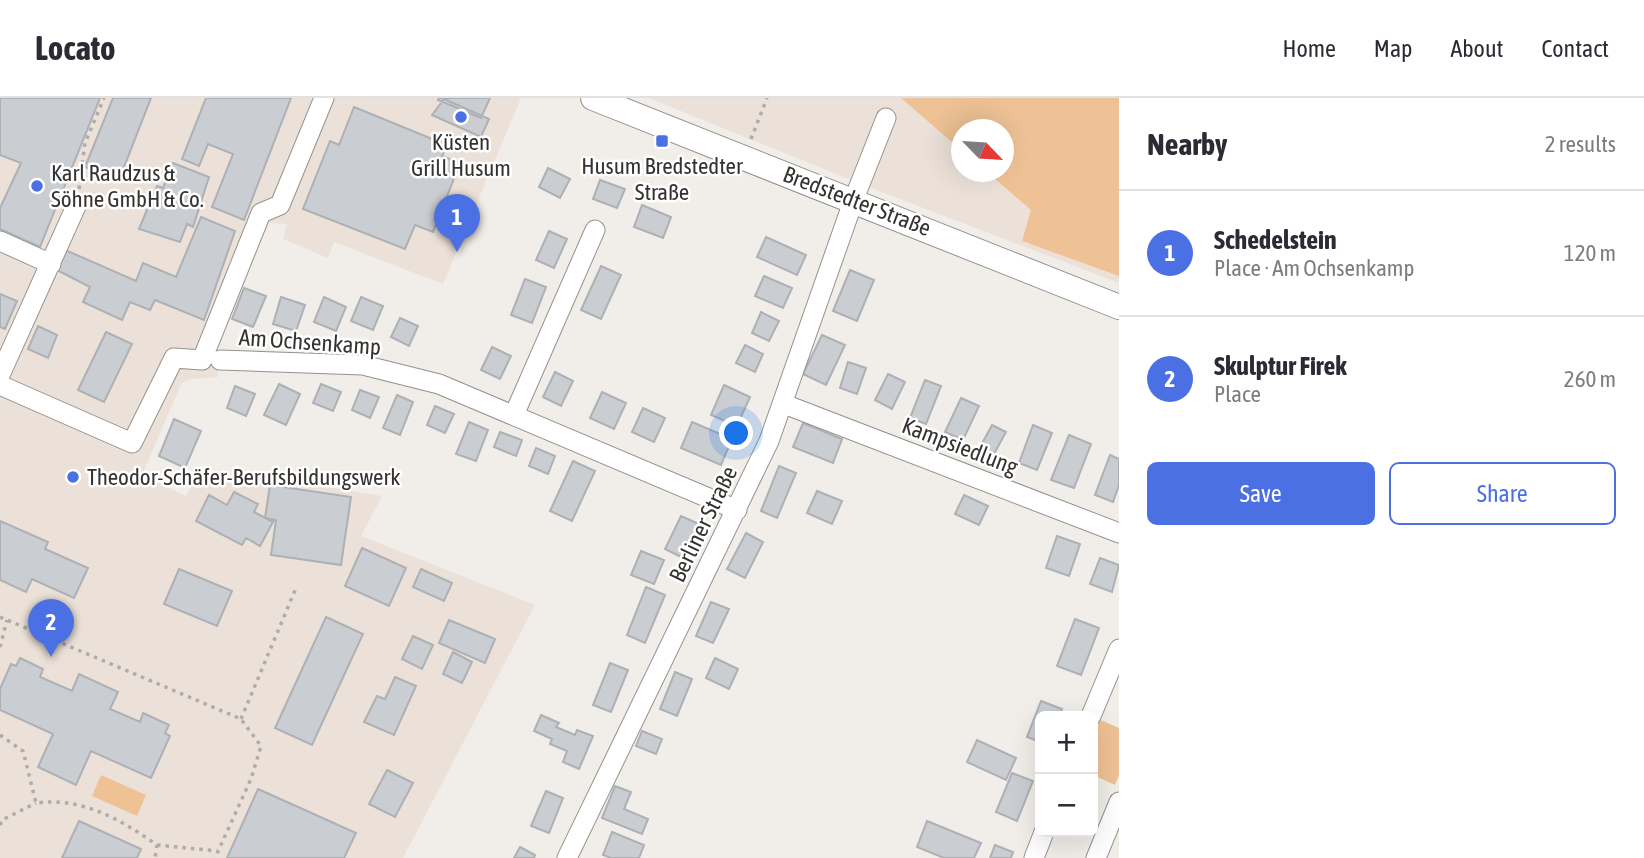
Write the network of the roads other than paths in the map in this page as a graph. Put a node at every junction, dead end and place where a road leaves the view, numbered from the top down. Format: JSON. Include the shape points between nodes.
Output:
{"nodes":[{"id":1,"x":324,"y":98,"type":"edge"},
{"id":2,"x":593,"y":98,"type":"edge"},
{"id":3,"x":886,"y":118,"type":"dead end"},
{"id":4,"x":853,"y":199,"type":"junction"},
{"id":5,"x":77,"y":204,"type":"road end"},
{"id":6,"x":595,"y":230,"type":"dead end"},
{"id":7,"x":0,"y":241,"type":"edge"},
{"id":8,"x":51,"y":264,"type":"junction"},
{"id":9,"x":1119,"y":307,"type":"edge"},
{"id":10,"x":211,"y":360,"type":"junction"},
{"id":11,"x":0,"y":375,"type":"edge"},
{"id":12,"x":0,"y":385,"type":"edge"},
{"id":13,"x":784,"y":404,"type":"junction"},
{"id":14,"x":514,"y":415,"type":"junction"},
{"id":15,"x":737,"y":510,"type":"junction"},
{"id":16,"x":1119,"y":533,"type":"edge"},
{"id":17,"x":1119,"y":649,"type":"edge"},
{"id":18,"x":1093,"y":711,"type":"edge"},
{"id":19,"x":1119,"y":802,"type":"edge"},
{"id":20,"x":1042,"y":837,"type":"edge"},
{"id":21,"x":567,"y":858,"type":"edge"},
{"id":22,"x":1034,"y":858,"type":"edge"},
{"id":23,"x":1096,"y":858,"type":"edge"}],
"edges":[{"from":1,"to":10,"type":"street","via":[[280,205],[261,213]]},
{"from":2,"to":4,"type":"main road","name":"Bredstedter Straße"},
{"from":3,"to":4,"type":"street","name":"Berliner Straße"},
{"from":4,"to":9,"type":"main road","name":"Bredstedter Straße"},
{"from":4,"to":13,"type":"street","name":"Berliner Straße"},
{"from":5,"to":8,"type":"street"},
{"from":6,"to":14,"type":"street"},
{"from":7,"to":8,"type":"street"},
{"from":8,"to":11,"type":"street"},
{"from":10,"to":12,"type":"street","name":"Am Ochsenkamp","via":[[174,358],[132,443]]},
{"from":10,"to":14,"type":"street","name":"Am Ochsenkamp","via":[[363,365],[439,384]]},
{"from":13,"to":15,"type":"street","name":"Berliner Straße"},
{"from":13,"to":16,"type":"street","name":"Kampsiedlung"},
{"from":14,"to":15,"type":"street","name":"Am Ochsenkamp"},
{"from":15,"to":21,"type":"street","name":"Berliner Straße"},
{"from":17,"to":18,"type":"street"},
{"from":19,"to":23,"type":"street"},
{"from":20,"to":22,"type":"street"}]}
